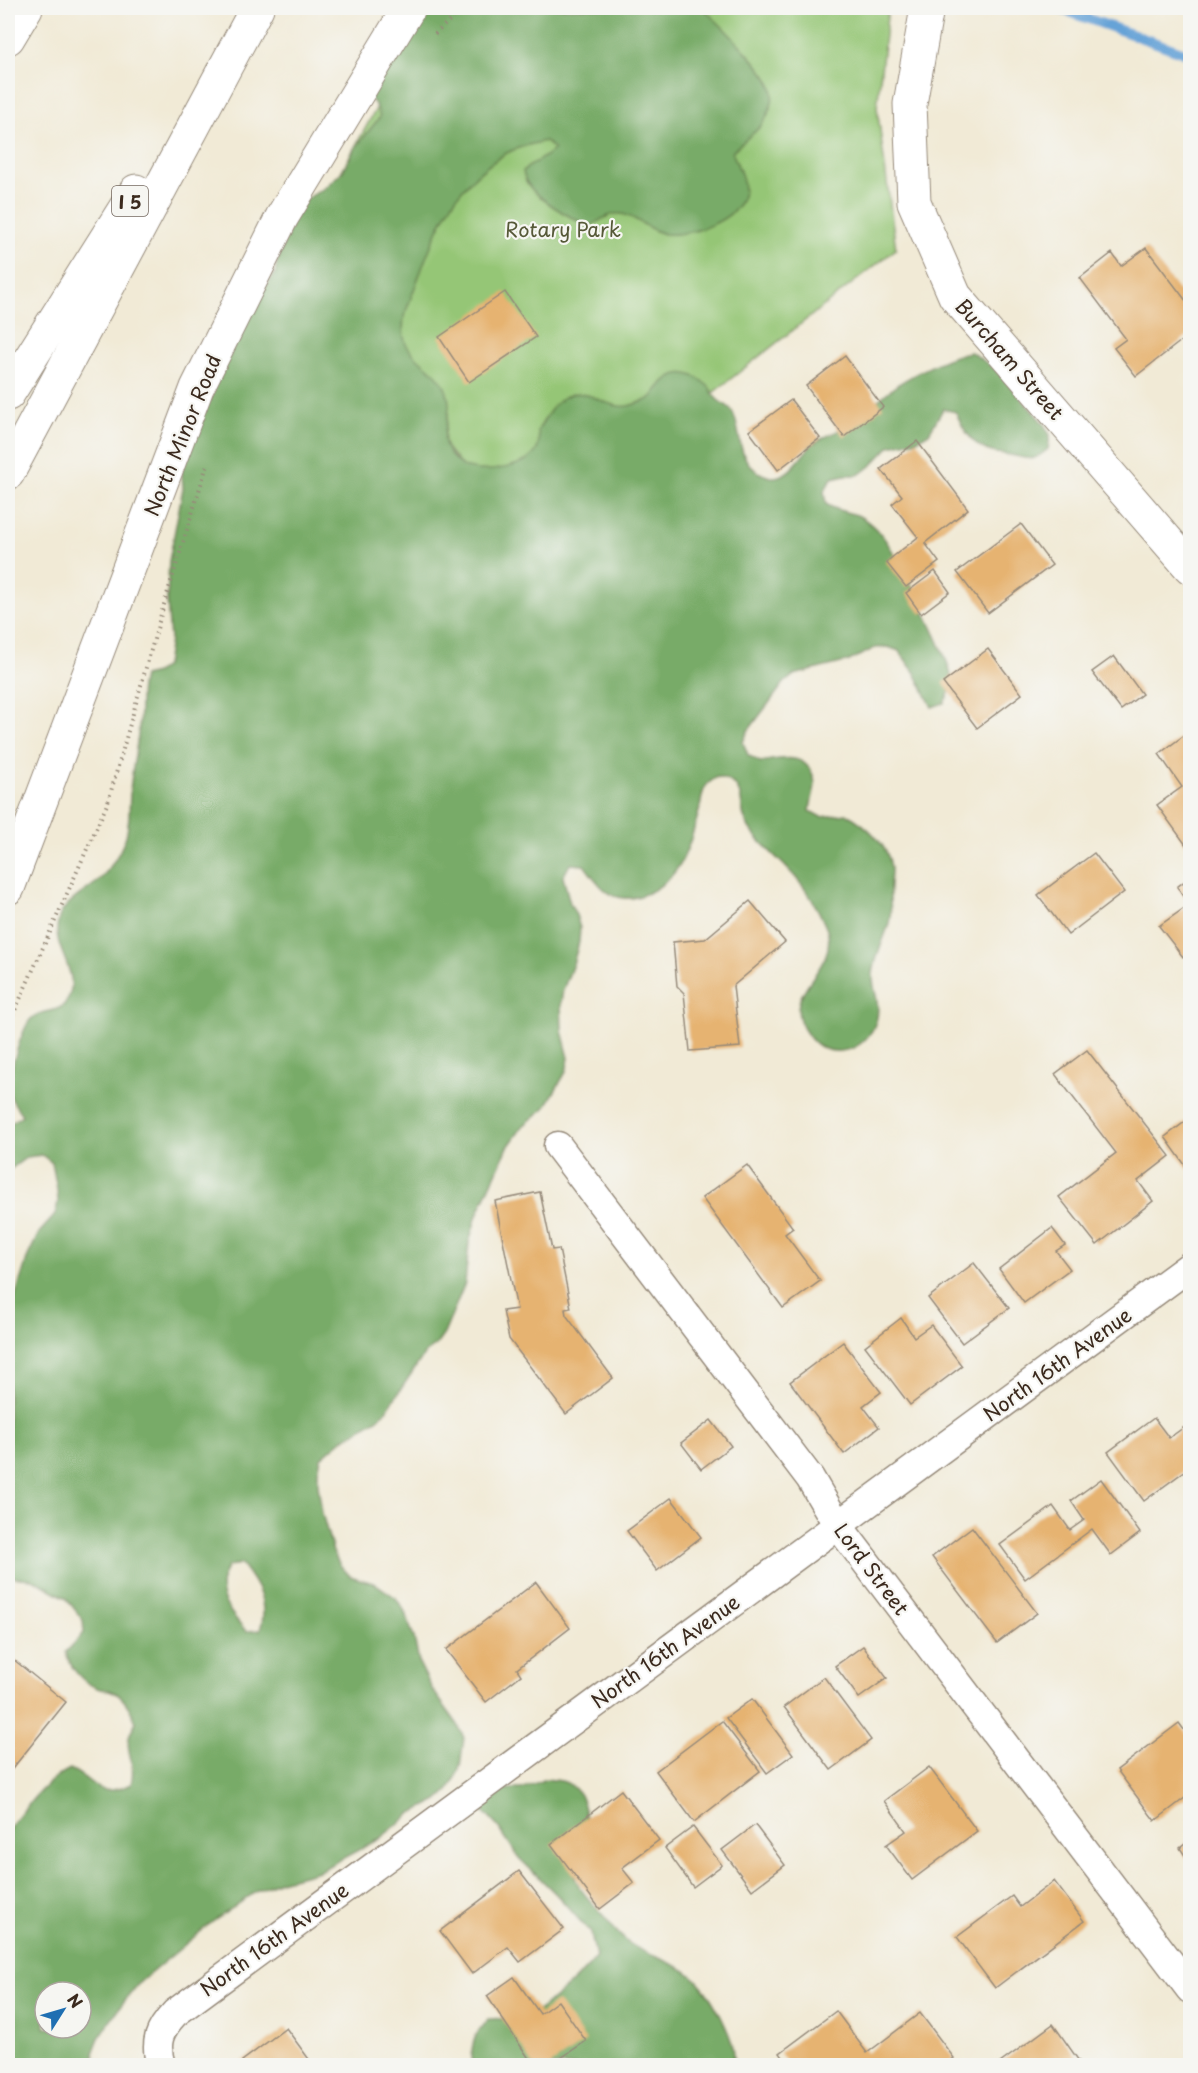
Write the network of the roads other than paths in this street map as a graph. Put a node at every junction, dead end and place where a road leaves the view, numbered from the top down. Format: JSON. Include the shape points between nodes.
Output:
{"nodes":[{"id":1,"x":26,"y":8,"type":"edge"},
{"id":2,"x":252,"y":8,"type":"edge"},
{"id":3,"x":257,"y":8,"type":"edge"},
{"id":4,"x":409,"y":8,"type":"edge"},
{"id":5,"x":927,"y":8,"type":"edge"},
{"id":6,"x":8,"y":32,"type":"edge"},
{"id":7,"x":8,"y":38,"type":"edge"},
{"id":8,"x":8,"y":394,"type":"edge"},
{"id":9,"x":8,"y":473,"type":"edge"},
{"id":10,"x":1191,"y":567,"type":"edge"},
{"id":11,"x":8,"y":888,"type":"edge"},
{"id":12,"x":558,"y":1146,"type":"dead end"},
{"id":13,"x":1191,"y":1266,"type":"edge"},
{"id":14,"x":837,"y":1524,"type":"junction"},
{"id":15,"x":1191,"y":1989,"type":"edge"},
{"id":16,"x":159,"y":2057,"type":"edge"}],
"edges":[{"from":1,"to":6,"type":"main road"},
{"from":1,"to":7,"type":"main road"},
{"from":2,"to":8,"type":"main road","number":"I 5"},
{"from":3,"to":9,"type":"main road"},
{"from":4,"to":11,"type":"main road","name":"North Minor Road","via":[[282,217],[197,388]]},
{"from":5,"to":10,"type":"main road","name":"Burcham Street","via":[[910,104],[914,202],[955,296]]},
{"from":12,"to":14,"type":"street","name":"Lord Street","via":[[810,1478]]},
{"from":13,"to":14,"type":"street","name":"North 16th Avenue"},
{"from":14,"to":15,"type":"street","name":"Lord Street"},
{"from":14,"to":16,"type":"street","name":"North 16th Avenue","via":[[175,2013],[161,2028]]}]}
